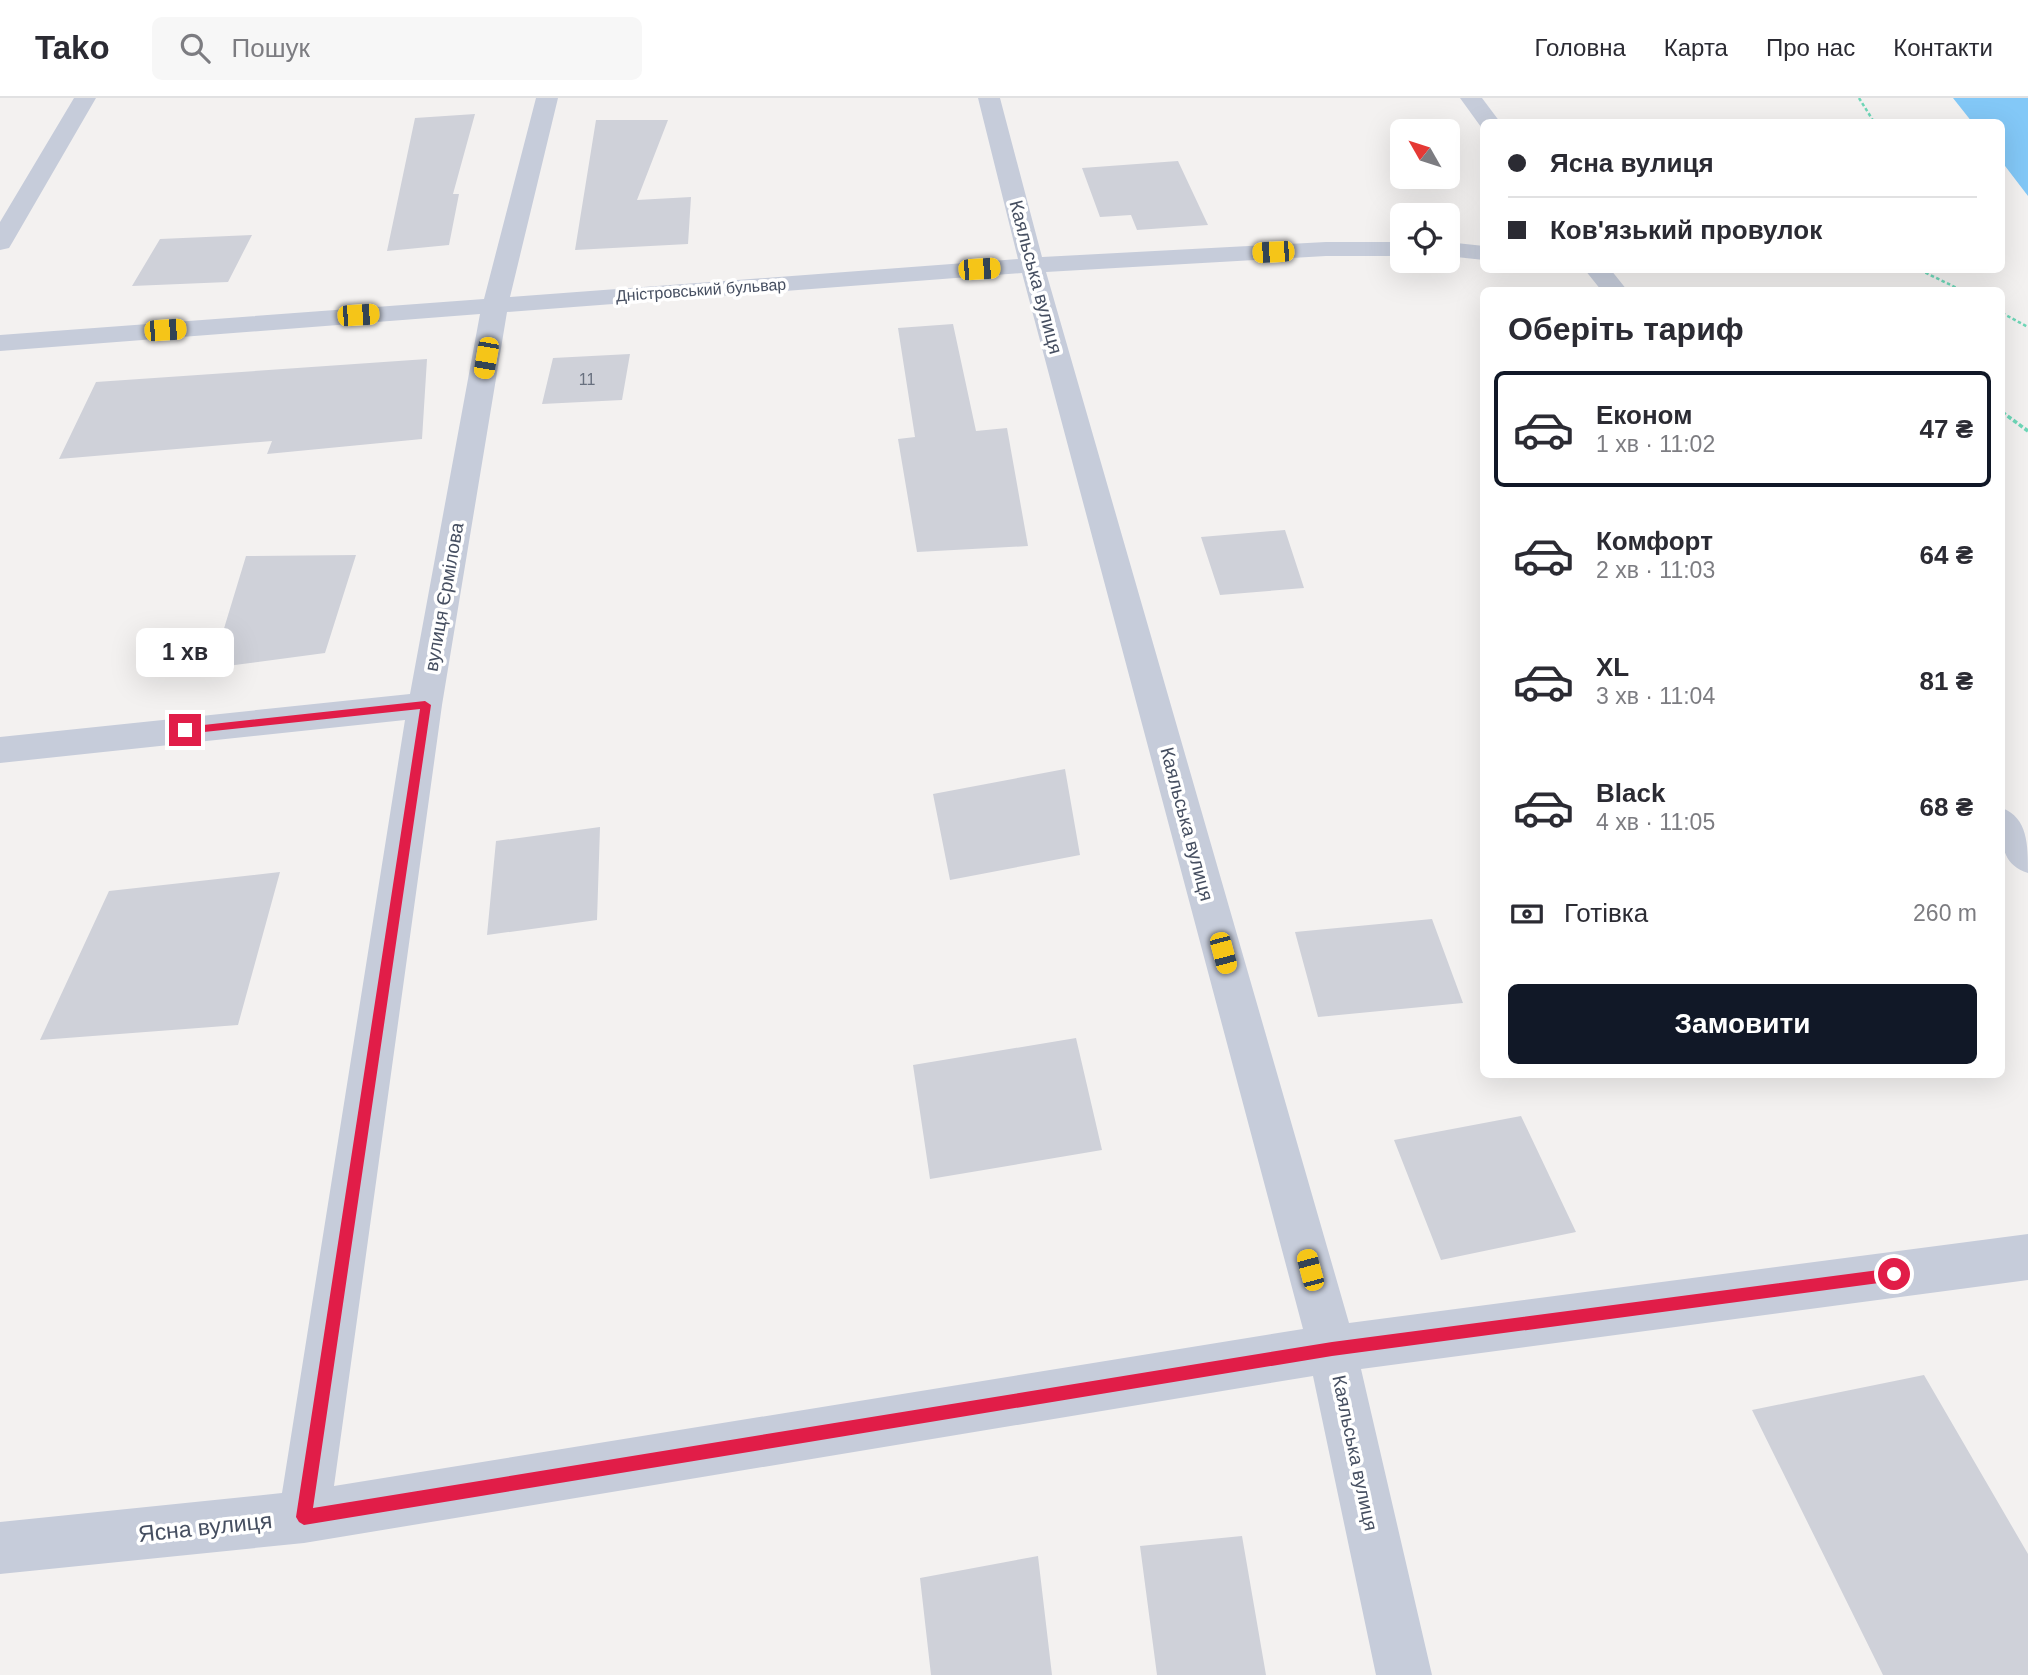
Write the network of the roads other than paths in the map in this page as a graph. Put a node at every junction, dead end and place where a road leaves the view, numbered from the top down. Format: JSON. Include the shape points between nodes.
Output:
{"nodes":[{"id":1,"x":85,"y":98,"type":"edge"},
{"id":2,"x":547,"y":98,"type":"edge"},
{"id":3,"x":989,"y":98,"type":"edge"},
{"id":4,"x":1471,"y":98,"type":"edge"},
{"id":5,"x":1487,"y":119,"type":"edge"},
{"id":6,"x":0,"y":243,"type":"edge"},
{"id":7,"x":1390,"y":249,"type":"edge"},
{"id":8,"x":1460,"y":250,"type":"edge"},
{"id":9,"x":1480,"y":253,"type":"edge"},
{"id":10,"x":1032,"y":265,"type":"junction"},
{"id":11,"x":495,"y":305,"type":"junction"},
{"id":12,"x":0,"y":343,"type":"edge"},
{"id":13,"x":425,"y":705,"type":"junction"},
{"id":14,"x":0,"y":750,"type":"edge"},
{"id":15,"x":2005,"y":826,"type":"edge"},
{"id":16,"x":2028,"y":858,"type":"edge"},
{"id":17,"x":2028,"y":1256,"type":"edge"},
{"id":18,"x":1332,"y":1349,"type":"junction"},
{"id":19,"x":304,"y":1517,"type":"junction"},
{"id":20,"x":0,"y":1548,"type":"edge"},
{"id":21,"x":1404,"y":1675,"type":"edge"}],
"edges":[{"from":1,"to":6,"type":"street"},
{"from":2,"to":11,"type":"street","name":"вулиця Єрмілова"},
{"from":3,"to":10,"type":"street","name":"Каяльська вулиця"},
{"from":4,"to":5,"type":"street"},
{"from":7,"to":10,"type":"street","name":"Дністровський бульвар"},
{"from":8,"to":9,"type":"street"},
{"from":10,"to":11,"type":"street","name":"Дністровський бульвар"},
{"from":10,"to":18,"type":"street","name":"Каяльська вулиця"},
{"from":11,"to":12,"type":"street","name":"Дністровський бульвар"},
{"from":11,"to":13,"type":"street","name":"вулиця Єрмілова"},
{"from":13,"to":14,"type":"street"},
{"from":13,"to":19,"type":"street","name":"вулиця Єрмілова"},
{"from":15,"to":16,"type":"street"},
{"from":17,"to":18,"type":"street","name":"Ясна вулиця"},
{"from":18,"to":19,"type":"street","name":"Ясна вулиця"},
{"from":18,"to":21,"type":"street","name":"Каяльська вулиця"},
{"from":19,"to":20,"type":"street","name":"Ясна вулиця"}]}
